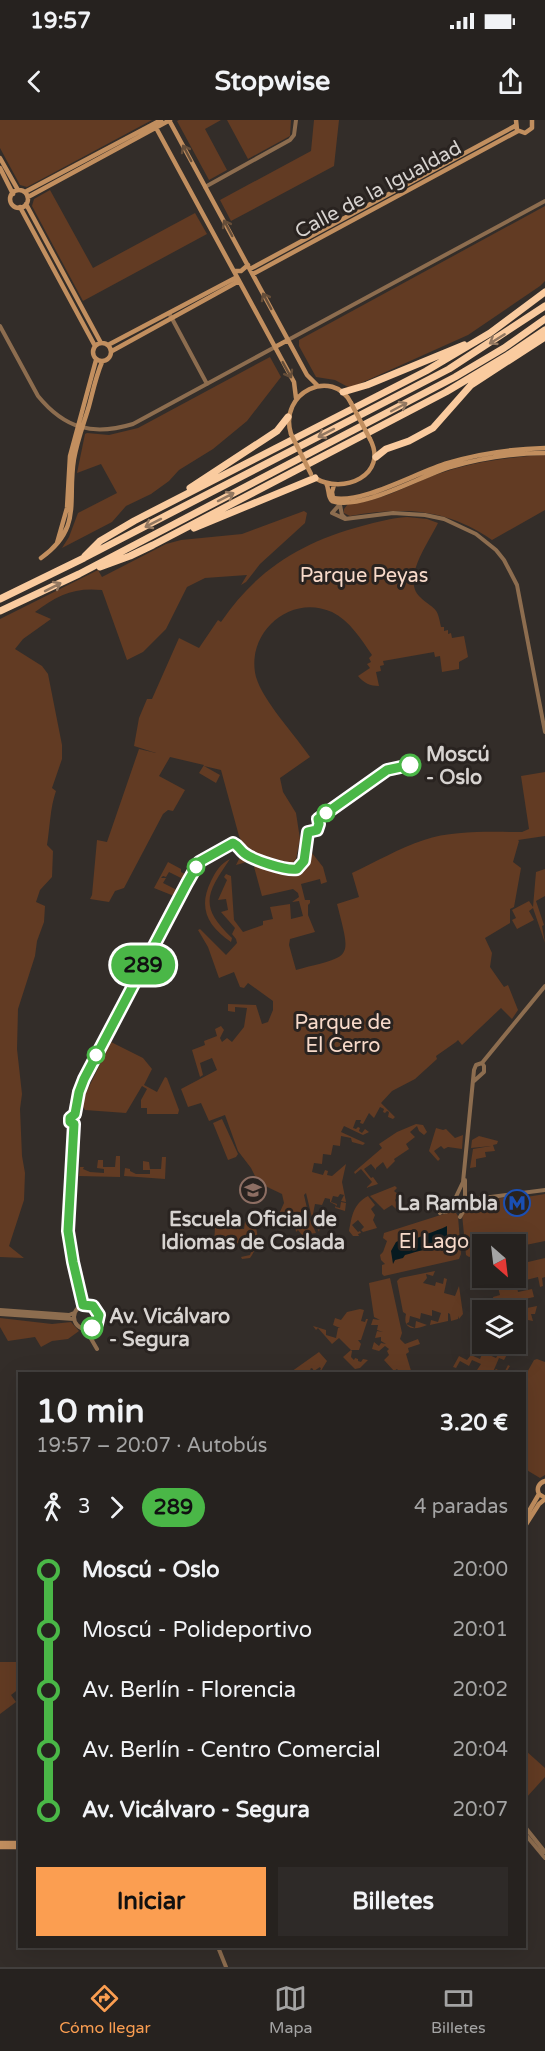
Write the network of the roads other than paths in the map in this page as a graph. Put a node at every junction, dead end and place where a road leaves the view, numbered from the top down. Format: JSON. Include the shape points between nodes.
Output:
{"nodes":[{"id":1,"x":161,"y":120,"type":"edge"},
{"id":2,"x":169,"y":120,"type":"edge"},
{"id":3,"x":296,"y":120,"type":"edge"},
{"id":4,"x":532,"y":120,"type":"edge"},
{"id":5,"x":516,"y":123,"type":"edge"},
{"id":6,"x":155,"y":125,"type":"junction"},
{"id":7,"x":518,"y":131,"type":"junction"},
{"id":8,"x":0,"y":158,"type":"edge"},
{"id":9,"x":0,"y":168,"type":"edge"},
{"id":10,"x":205,"y":187,"type":"junction"},
{"id":11,"x":18,"y":190,"type":"junction"},
{"id":12,"x":12,"y":194,"type":"junction"},
{"id":13,"x":192,"y":194,"type":"junction"},
{"id":14,"x":26,"y":195,"type":"junction"},
{"id":15,"x":545,"y":201,"type":"edge"},
{"id":16,"x":26,"y":204,"type":"junction"},
{"id":17,"x":20,"y":207,"type":"junction"},
{"id":18,"x":250,"y":270,"type":"junction"},
{"id":19,"x":234,"y":271,"type":"junction"},
{"id":20,"x":238,"y":279,"type":"junction"},
{"id":21,"x":545,"y":292,"type":"edge"},
{"id":22,"x":545,"y":306,"type":"edge"},
{"id":23,"x":170,"y":315,"type":"junction"},
{"id":24,"x":512,"y":318,"type":"junction"},
{"id":25,"x":545,"y":319,"type":"edge"},
{"id":26,"x":0,"y":326,"type":"edge"},
{"id":27,"x":545,"y":330,"type":"edge"},
{"id":28,"x":545,"y":337,"type":"edge"},
{"id":29,"x":288,"y":340,"type":"junction"},
{"id":30,"x":101,"y":343,"type":"junction"},
{"id":31,"x":108,"y":345,"type":"junction"},
{"id":32,"x":95,"y":346,"type":"junction"},
{"id":33,"x":275,"y":347,"type":"junction"},
{"id":34,"x":112,"y":351,"type":"junction"},
{"id":35,"x":96,"y":360,"type":"junction"},
{"id":36,"x":102,"y":362,"type":"junction"},
{"id":37,"x":207,"y":384,"type":"junction"},
{"id":38,"x":318,"y":386,"type":"junction"},
{"id":39,"x":343,"y":392,"type":"junction"},
{"id":40,"x":296,"y":398,"type":"junction"},
{"id":41,"x":288,"y":417,"type":"junction"},
{"id":42,"x":80,"y":427,"type":"junction"},
{"id":43,"x":545,"y":448,"type":"edge"},
{"id":44,"x":545,"y":453,"type":"edge"},
{"id":45,"x":376,"y":457,"type":"junction"},
{"id":46,"x":313,"y":476,"type":"junction"},
{"id":47,"x":326,"y":483,"type":"junction"},
{"id":48,"x":334,"y":485,"type":"junction"},
{"id":49,"x":341,"y":504,"type":"junction"},
{"id":50,"x":349,"y":520,"type":"junction"},
{"id":51,"x":132,"y":522,"type":"junction"},
{"id":52,"x":153,"y":545,"type":"junction"},
{"id":53,"x":41,"y":558,"type":"dead end"},
{"id":54,"x":84,"y":558,"type":"junction"},
{"id":55,"x":79,"y":574,"type":"junction"},
{"id":56,"x":0,"y":599,"type":"edge"},
{"id":57,"x":0,"y":611,"type":"edge"},
{"id":58,"x":545,"y":732,"type":"edge"},
{"id":59,"x":545,"y":986,"type":"edge"},
{"id":60,"x":482,"y":1063,"type":"junction"},
{"id":61,"x":476,"y":1074,"type":"junction"},
{"id":62,"x":465,"y":1172,"type":"junction"},
{"id":63,"x":545,"y":1190,"type":"edge"},
{"id":64,"x":456,"y":1198,"type":"junction"},
{"id":65,"x":465,"y":1198,"type":"junction"},
{"id":66,"x":453,"y":1203,"type":"junction"},
{"id":67,"x":468,"y":1203,"type":"junction"},
{"id":68,"x":456,"y":1210,"type":"junction"},
{"id":69,"x":0,"y":1312,"type":"edge"},
{"id":70,"x":75,"y":1312,"type":"junction"},
{"id":71,"x":74,"y":1320,"type":"junction"},
{"id":72,"x":92,"y":1328,"type":"junction"},
{"id":73,"x":85,"y":1329,"type":"junction"},
{"id":74,"x":90,"y":1334,"type":"junction"},
{"id":75,"x":97,"y":1349,"type":"dead end"},
{"id":76,"x":545,"y":1481,"type":"edge"},
{"id":77,"x":539,"y":1494,"type":"junction"},
{"id":78,"x":545,"y":1499,"type":"edge"},
{"id":79,"x":526,"y":1516,"type":"edge"},
{"id":80,"x":526,"y":1524,"type":"edge"},
{"id":81,"x":526,"y":1828,"type":"edge"},
{"id":82,"x":526,"y":1835,"type":"edge"},
{"id":83,"x":0,"y":1845,"type":"edge"},
{"id":84,"x":18,"y":1845,"type":"edge"},
{"id":85,"x":545,"y":1852,"type":"edge"},
{"id":86,"x":545,"y":1858,"type":"edge"},
{"id":87,"x":219,"y":1948,"type":"edge"},
{"id":88,"x":226,"y":1967,"type":"edge"}],
"edges":[{"from":1,"to":6,"type":"main road"},
{"from":2,"to":6,"type":"main road"},
{"from":10,"to":2,"type":"main road","one_way":true},
{"from":3,"to":10,"type":"street","via":[[290,140]]},
{"from":4,"to":7,"type":"main road","name":"Calle de la Igualdad","via":[[529,132]]},
{"from":5,"to":7,"type":"main road"},
{"from":5,"to":18,"type":"main road","name":"Calle de la Igualdad"},
{"from":6,"to":13,"type":"main road"},
{"from":6,"to":14,"type":"main road"},
{"from":7,"to":18,"type":"main road","name":"Calle de la Igualdad"},
{"from":8,"to":11,"type":"main road"},
{"from":9,"to":12,"type":"main road"},
{"from":10,"to":13,"type":"main road"},
{"from":18,"to":10,"type":"main road","one_way":true},
{"from":11,"to":12,"type":"main road"},
{"from":11,"to":14,"type":"main road"},
{"from":12,"to":17,"type":"main road","via":[[11,202]]},
{"from":13,"to":19,"type":"main road"},
{"from":14,"to":16,"type":"main road"},
{"from":15,"to":29,"type":"street"},
{"from":16,"to":17,"type":"main road"},
{"from":16,"to":30,"type":"main road"},
{"from":17,"to":32,"type":"main road"},
{"from":18,"to":19,"type":"main road"},
{"from":29,"to":18,"type":"main road","one_way":true},
{"from":19,"to":20,"type":"main road"},
{"from":20,"to":23,"type":"main road"},
{"from":20,"to":33,"type":"main road"},
{"from":21,"to":24,"type":"highway"},
{"from":22,"to":54,"type":"highway","one_way":true,"via":[[448,369]]},
{"from":23,"to":31,"type":"main road"},
{"from":23,"to":34,"type":"main road"},
{"from":23,"to":37,"type":"street"},
{"from":24,"to":39,"type":"highway","via":[[441,355]]},
{"from":24,"to":51,"type":"highway","via":[[417,376]]},
{"from":55,"to":25,"type":"highway","one_way":true,"via":[[455,377]]},
{"from":26,"to":42,"type":"street","via":[[38,396],[55,414]]},
{"from":27,"to":52,"type":"highway","via":[[479,374]]},
{"from":28,"to":45,"type":"highway","via":[[471,385],[433,428]]},
{"from":29,"to":33,"type":"main road"},
{"from":29,"to":38,"type":"main road","via":[[310,380]]},
{"from":30,"to":31,"type":"main road"},
{"from":30,"to":32,"type":"main road"},
{"from":31,"to":34,"type":"main road"},
{"from":32,"to":35,"type":"main road"},
{"from":33,"to":37,"type":"street"},
{"from":33,"to":40,"type":"main road","one_way":true,"via":[[294,382]]},
{"from":34,"to":36,"type":"main road"},
{"from":35,"to":36,"type":"main road"},
{"from":35,"to":42,"type":"main road"},
{"from":36,"to":42,"type":"main road"},
{"from":37,"to":42,"type":"street","via":[[133,424],[114,430]]},
{"from":38,"to":39,"type":"main road"},
{"from":38,"to":40,"type":"main road"},
{"from":39,"to":45,"type":"main road","bridge":true},
{"from":40,"to":41,"type":"main road"},
{"from":41,"to":46,"type":"main road","bridge":true,"via":[[291,434]]},
{"from":41,"to":51,"type":"highway","via":[[267,437]]},
{"from":42,"to":53,"type":"main road","via":[[69,462],[67,508],[56,547]]},
{"from":43,"to":48,"type":"main road","via":[[460,460],[360,496],[335,498]]},
{"from":44,"to":49,"type":"main road","via":[[476,460],[440,470],[373,498]]},
{"from":45,"to":48,"type":"main road","via":[[361,478]]},
{"from":46,"to":47,"type":"main road"},
{"from":46,"to":52,"type":"highway"},
{"from":47,"to":48,"type":"main road"},
{"from":47,"to":49,"type":"main road","via":[[330,499]]},
{"from":49,"to":50,"type":"street","via":[[342,515]]},
{"from":49,"to":50,"type":"street","via":[[332,513]]},
{"from":50,"to":58,"type":"street","via":[[393,513],[426,515],[461,525],[496,550],[517,585]]},
{"from":51,"to":54,"type":"highway","via":[[100,541]]},
{"from":52,"to":55,"type":"highway"},
{"from":54,"to":56,"type":"highway"},
{"from":57,"to":55,"type":"highway","one_way":true},
{"from":59,"to":60,"type":"street"},
{"from":60,"to":61,"type":"street","via":[[475,1066]]},
{"from":60,"to":61,"type":"street","via":[[485,1069]]},
{"from":61,"to":62,"type":"street"},
{"from":62,"to":64,"type":"street"},
{"from":62,"to":65,"type":"street"},
{"from":63,"to":67,"type":"street"},
{"from":64,"to":65,"type":"street"},
{"from":64,"to":66,"type":"street"},
{"from":65,"to":67,"type":"street"},
{"from":66,"to":68,"type":"street"},
{"from":66,"to":68,"type":"street","via":[[440,1213]]},
{"from":67,"to":68,"type":"street","via":[[463,1210]]},
{"from":69,"to":70,"type":"street"},
{"from":69,"to":71,"type":"street"},
{"from":70,"to":71,"type":"street"},
{"from":70,"to":72,"type":"street","via":[[83,1305],[94,1308],[99,1317]]},
{"from":71,"to":73,"type":"street"},
{"from":72,"to":73,"type":"street"},
{"from":72,"to":74,"type":"street"},
{"from":73,"to":74,"type":"street"},
{"from":74,"to":75,"type":"street"},
{"from":76,"to":77,"type":"main road","via":[[538,1486]]},
{"from":77,"to":78,"type":"main road"},
{"from":77,"to":79,"type":"main road"},
{"from":78,"to":80,"type":"main road"},
{"from":81,"to":85,"type":"street"},
{"from":82,"to":86,"type":"street"},
{"from":83,"to":84,"type":"main road"},
{"from":87,"to":88,"type":"street"}]}
